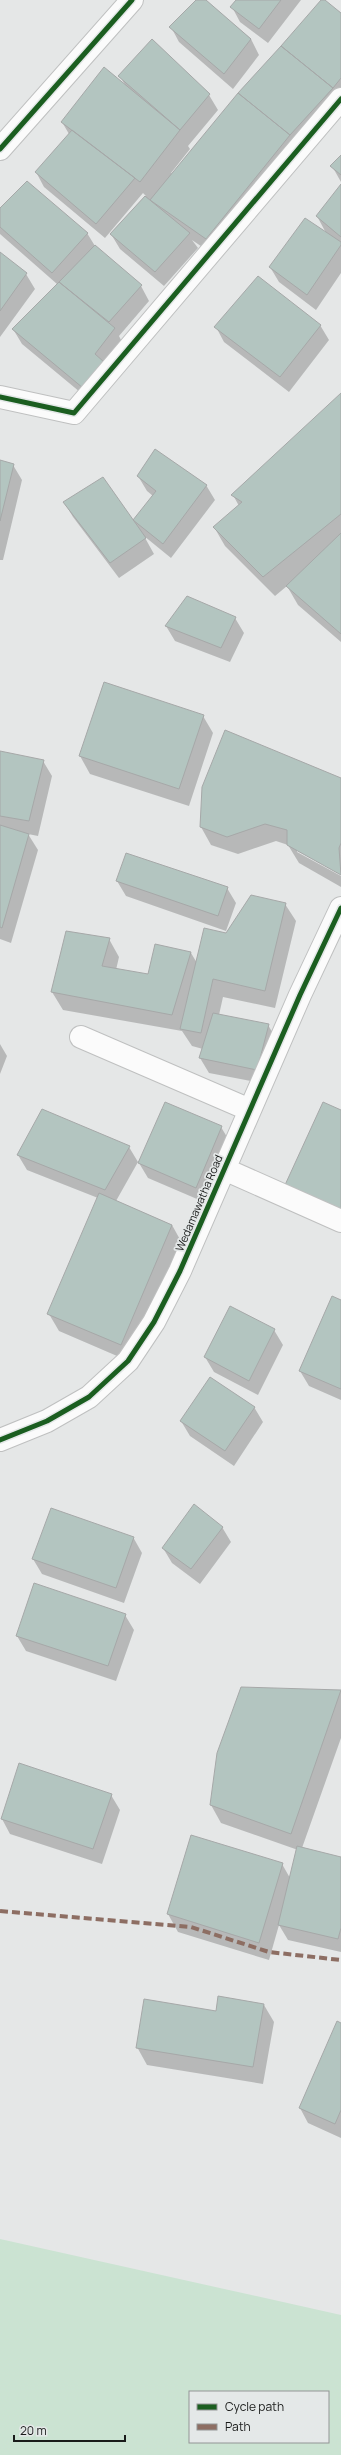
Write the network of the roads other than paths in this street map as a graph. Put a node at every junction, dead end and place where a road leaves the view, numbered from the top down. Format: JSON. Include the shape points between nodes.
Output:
{"nodes":[{"id":1,"x":132,"y":0,"type":"edge"},
{"id":2,"x":341,"y":99,"type":"edge"},
{"id":3,"x":0,"y":149,"type":"edge"},
{"id":4,"x":0,"y":397,"type":"edge"},
{"id":5,"x":341,"y":908,"type":"edge"},
{"id":6,"x":81,"y":1037,"type":"dead end"},
{"id":7,"x":250,"y":1110,"type":"junction"},
{"id":8,"x":224,"y":1169,"type":"junction"},
{"id":9,"x":341,"y":1221,"type":"edge"},
{"id":10,"x":1,"y":1445,"type":"edge"}],
"edges":[{"from":1,"to":3,"type":"street"},
{"from":2,"to":4,"type":"street","via":[[74,413]]},
{"from":5,"to":7,"type":"street","name":"Wedamawatha Road"},
{"from":6,"to":7,"type":"street"},
{"from":7,"to":8,"type":"street","name":"Wedamawatha Road"},
{"from":8,"to":9,"type":"street"},
{"from":8,"to":10,"type":"street","name":"Wedamawatha Road","via":[[180,1271],[154,1322],[128,1361],[89,1397]]}]}
